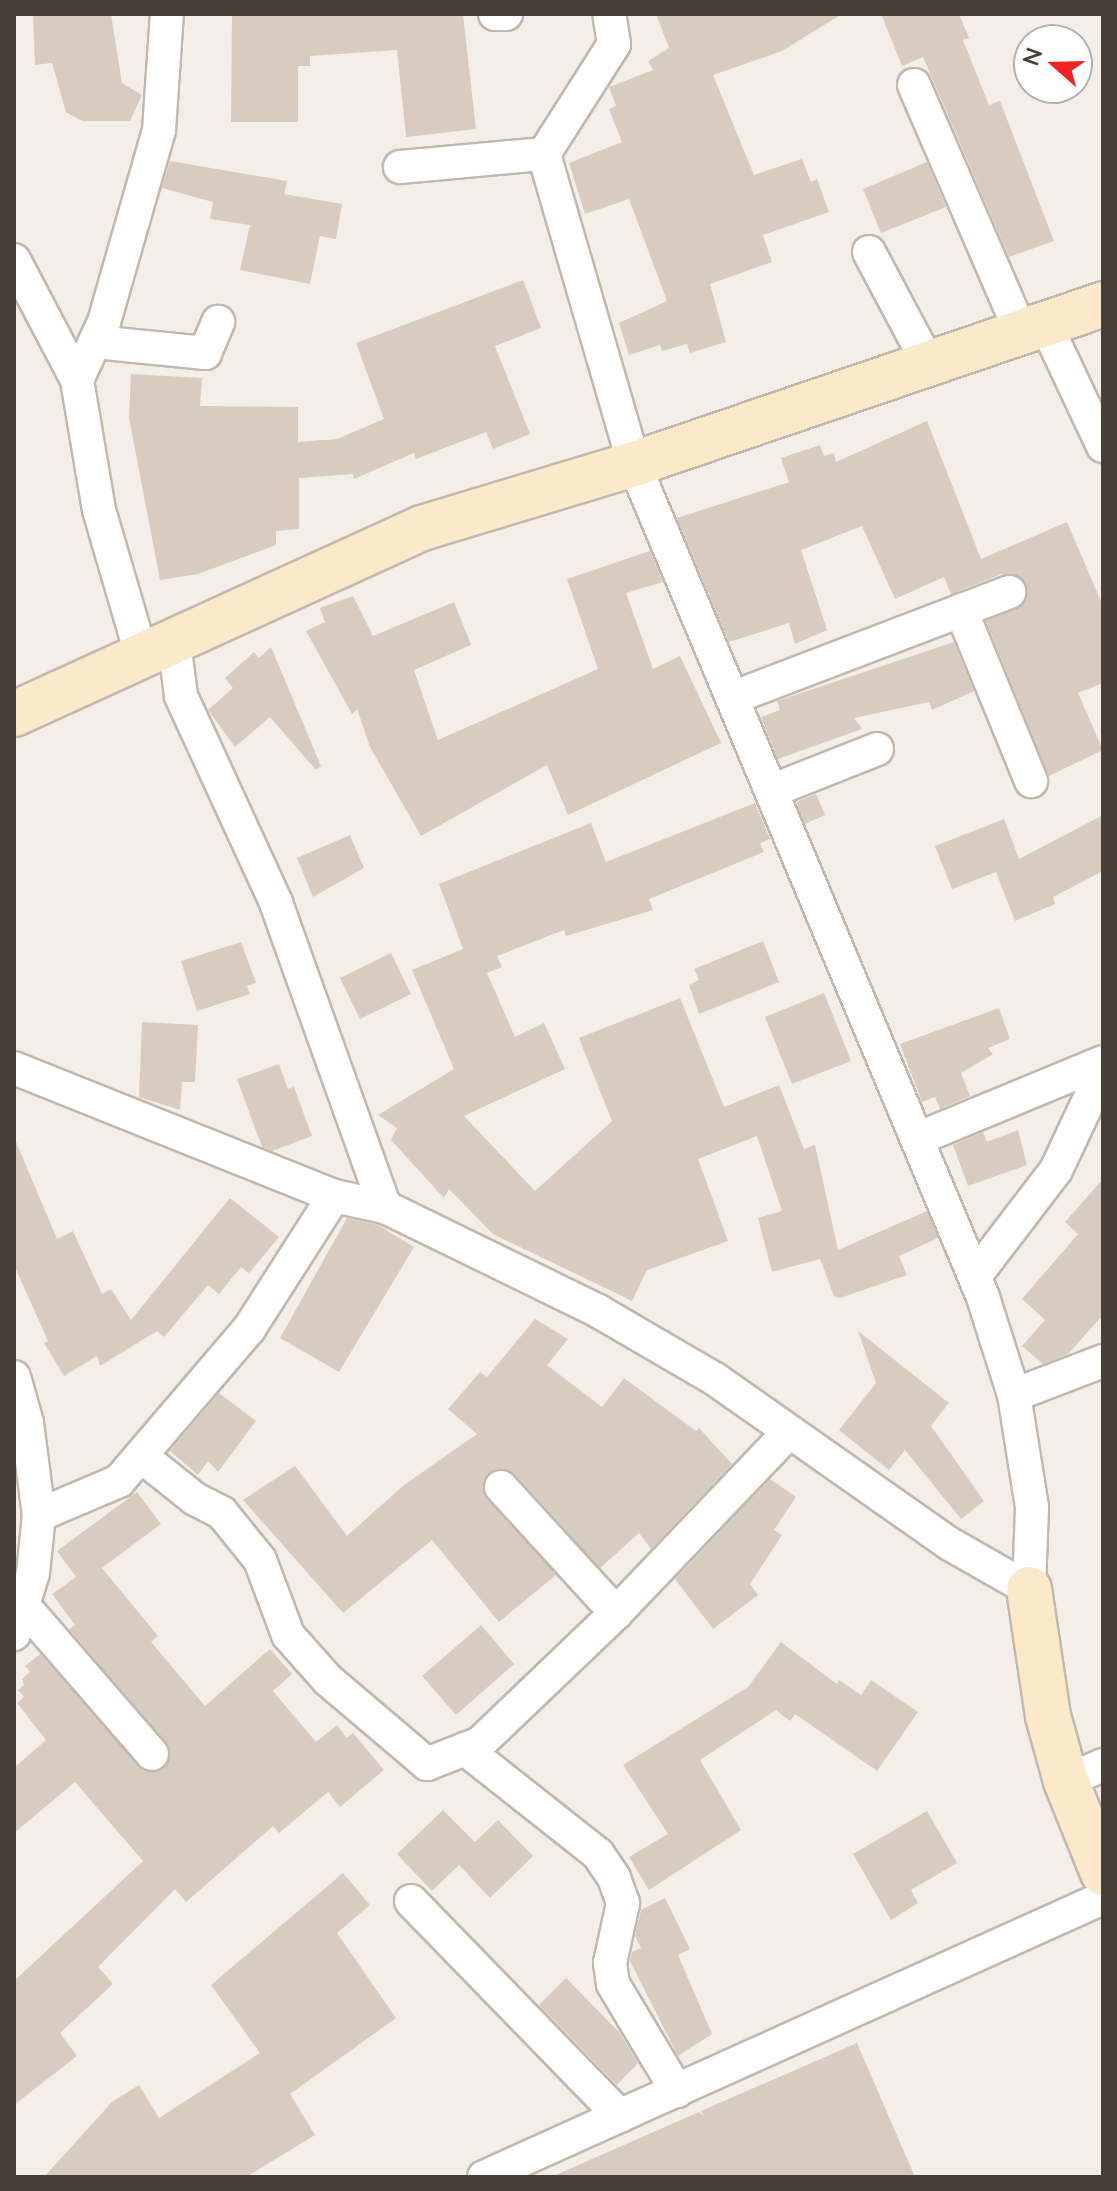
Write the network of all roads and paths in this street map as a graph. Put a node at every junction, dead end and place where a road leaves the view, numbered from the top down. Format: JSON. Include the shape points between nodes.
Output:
{"nodes":[{"id":1,"x":167,"y":14,"type":"edge"},
{"id":2,"x":495,"y":14,"type":"edge"},
{"id":3,"x":506,"y":14,"type":"edge"},
{"id":4,"x":609,"y":14,"type":"edge"},
{"id":5,"x":914,"y":85,"type":"dead end"},
{"id":6,"x":544,"y":154,"type":"junction"},
{"id":7,"x":400,"y":167,"type":"dead end"},
{"id":8,"x":869,"y":252,"type":"dead end"},
{"id":9,"x":14,"y":260,"type":"edge"},
{"id":10,"x":1103,"y":304,"type":"edge"},
{"id":11,"x":218,"y":322,"type":"dead end"},
{"id":12,"x":1033,"y":328,"type":"junction"},
{"id":13,"x":95,"y":342,"type":"junction"},
{"id":14,"x":928,"y":363,"type":"junction"},
{"id":15,"x":77,"y":380,"type":"junction"},
{"id":16,"x":1103,"y":446,"type":"edge"},
{"id":17,"x":634,"y":464,"type":"junction"},
{"id":18,"x":1009,"y":592,"type":"dead end"},
{"id":19,"x":961,"y":610,"type":"junction"},
{"id":20,"x":158,"y":650,"type":"junction"},
{"id":21,"x":100,"y":679,"type":"junction"},
{"id":22,"x":732,"y":698,"type":"junction"},
{"id":23,"x":14,"y":714,"type":"edge"},
{"id":24,"x":14,"y":735,"type":"edge"},
{"id":25,"x":877,"y":749,"type":"dead end"},
{"id":26,"x":1031,"y":781,"type":"dead end"},
{"id":27,"x":771,"y":791,"type":"junction"},
{"id":28,"x":1103,"y":1062,"type":"edge"},
{"id":29,"x":14,"y":1068,"type":"edge"},
{"id":30,"x":1103,"y":1070,"type":"edge"},
{"id":31,"x":917,"y":1139,"type":"junction"},
{"id":32,"x":334,"y":1196,"type":"junction"},
{"id":33,"x":385,"y":1207,"type":"junction"},
{"id":34,"x":975,"y":1276,"type":"junction"},
{"id":35,"x":1103,"y":1361,"type":"edge"},
{"id":36,"x":14,"y":1377,"type":"edge"},
{"id":37,"x":1014,"y":1395,"type":"junction"},
{"id":38,"x":787,"y":1434,"type":"junction"},
{"id":39,"x":141,"y":1456,"type":"junction"},
{"id":40,"x":501,"y":1487,"type":"dead end"},
{"id":41,"x":39,"y":1515,"type":"junction"},
{"id":42,"x":1029,"y":1589,"type":"junction"},
{"id":43,"x":616,"y":1613,"type":"junction"},
{"id":44,"x":19,"y":1620,"type":"edge"},
{"id":45,"x":465,"y":1749,"type":"junction"},
{"id":46,"x":152,"y":1754,"type":"dead end"},
{"id":47,"x":1084,"y":1773,"type":"edge"},
{"id":48,"x":1103,"y":1873,"type":"edge"},
{"id":49,"x":1103,"y":1898,"type":"edge"},
{"id":50,"x":411,"y":1901,"type":"dead end"},
{"id":51,"x":677,"y":2091,"type":"junction"},
{"id":52,"x":620,"y":2116,"type":"junction"},
{"id":53,"x":484,"y":2177,"type":"edge"}],
"edges":[{"from":1,"to":13,"type":"street","via":[[159,130]]},
{"from":2,"to":3,"type":"street"},
{"from":4,"to":6,"type":"street","via":[[614,44]]},
{"from":5,"to":12,"type":"street"},
{"from":6,"to":7,"type":"street"},
{"from":6,"to":17,"type":"street"},
{"from":8,"to":14,"type":"street"},
{"from":9,"to":15,"type":"street"},
{"from":10,"to":12,"type":"street"},
{"from":11,"to":13,"type":"street","via":[[205,353]]},
{"from":12,"to":14,"type":"street"},
{"from":12,"to":16,"type":"street"},
{"from":13,"to":15,"type":"street"},
{"from":14,"to":17,"type":"street"},
{"from":15,"to":20,"type":"street","via":[[99,510]]},
{"from":17,"to":20,"type":"street","via":[[422,528]]},
{"from":17,"to":22,"type":"street"},
{"from":18,"to":19,"type":"street"},
{"from":19,"to":22,"type":"street"},
{"from":19,"to":26,"type":"street"},
{"from":20,"to":21,"type":"street"},
{"from":20,"to":33,"type":"street","via":[[276,903]]},
{"from":21,"to":23,"type":"street"},
{"from":21,"to":24,"type":"street"},
{"from":22,"to":27,"type":"street"},
{"from":25,"to":27,"type":"street"},
{"from":27,"to":31,"type":"street"},
{"from":28,"to":31,"type":"street"},
{"from":29,"to":32,"type":"street"},
{"from":30,"to":34,"type":"street","via":[[1056,1170]]},
{"from":31,"to":34,"type":"street"},
{"from":32,"to":33,"type":"street"},
{"from":32,"to":39,"type":"street","via":[[249,1329]]},
{"from":33,"to":38,"type":"street","via":[[598,1311],[715,1379]]},
{"from":34,"to":37,"type":"street"},
{"from":35,"to":37,"type":"street"},
{"from":36,"to":41,"type":"street","via":[[27,1423]]},
{"from":37,"to":42,"type":"street","via":[[1032,1507]]},
{"from":38,"to":42,"type":"street","via":[[950,1544]]},
{"from":38,"to":43,"type":"street"},
{"from":39,"to":41,"type":"street","via":[[119,1481]]},
{"from":39,"to":45,"type":"street","via":[[195,1499],[222,1513],[260,1560],[288,1635],[328,1680],[427,1764]]},
{"from":40,"to":43,"type":"street"},
{"from":41,"to":44,"type":"street","via":[[33,1573]]},
{"from":42,"to":47,"type":"street","via":[[1048,1716]]},
{"from":43,"to":45,"type":"street","via":[[480,1743]]},
{"from":44,"to":46,"type":"street"},
{"from":45,"to":51,"type":"street","via":[[598,1854],[614,1878],[623,1903],[610,1963],[613,1984]]},
{"from":47,"to":48,"type":"street"},
{"from":49,"to":51,"type":"street"},
{"from":50,"to":52,"type":"street"},
{"from":51,"to":52,"type":"street"},
{"from":52,"to":53,"type":"street"}]}
